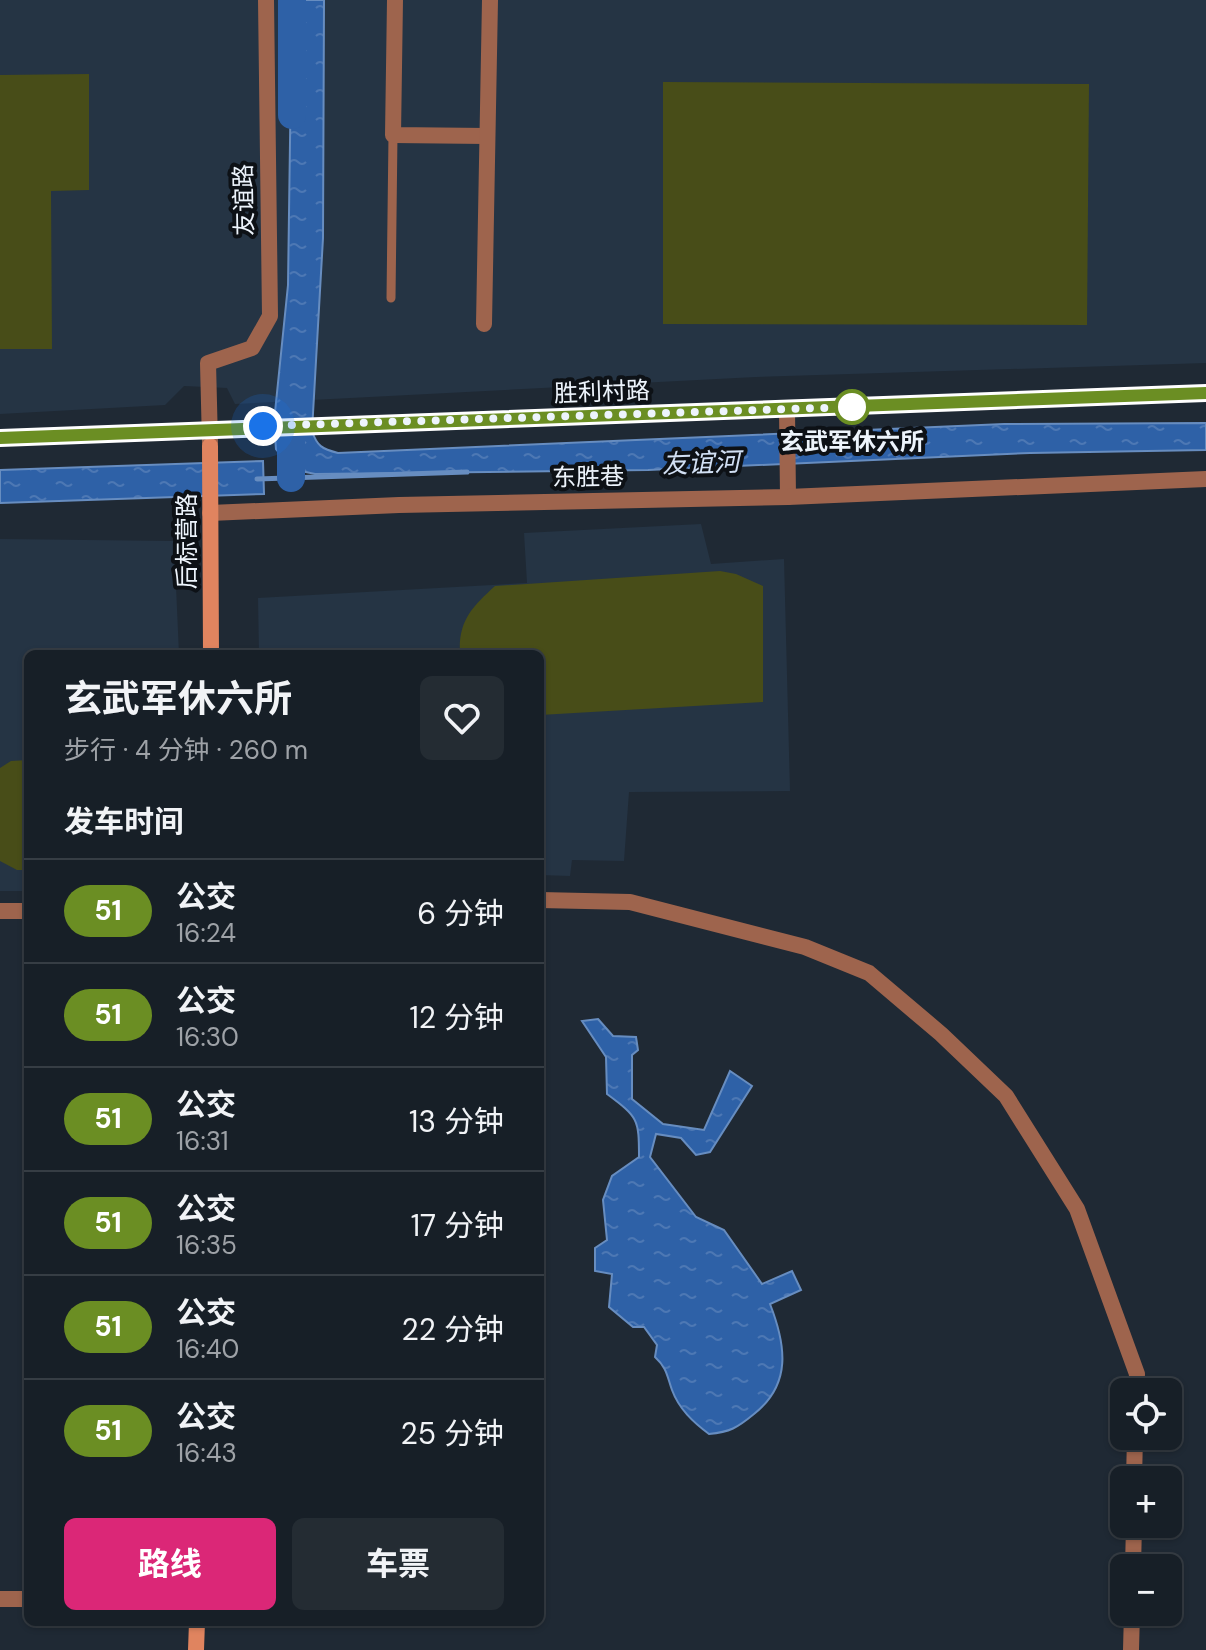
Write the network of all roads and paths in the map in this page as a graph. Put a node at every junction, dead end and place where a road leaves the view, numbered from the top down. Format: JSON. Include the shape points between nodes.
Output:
{"nodes":[{"id":1,"x":266,"y":0,"type":"edge"},
{"id":2,"x":395,"y":0,"type":"edge"},
{"id":3,"x":490,"y":0,"type":"edge"},
{"id":4,"x":393,"y":135,"type":"junction"},
{"id":5,"x":487,"y":136,"type":"junction"},
{"id":6,"x":391,"y":298,"type":"dead end"},
{"id":7,"x":484,"y":324,"type":"dead end"},
{"id":8,"x":208,"y":363,"type":"joint"},
{"id":9,"x":1206,"y":393,"type":"edge"},
{"id":10,"x":787,"y":410,"type":"junction"},
{"id":11,"x":209,"y":428,"type":"junction"},
{"id":12,"x":0,"y":438,"type":"edge"},
{"id":13,"x":1206,"y":479,"type":"edge"},
{"id":14,"x":788,"y":490,"type":"junction"},
{"id":15,"x":210,"y":513,"type":"junction"},
{"id":16,"x":211,"y":650,"type":"edge"},
{"id":17,"x":544,"y":900,"type":"edge"},
{"id":18,"x":0,"y":911,"type":"edge"},
{"id":19,"x":24,"y":911,"type":"edge"},
{"id":20,"x":1137,"y":1378,"type":"edge"},
{"id":21,"x":0,"y":1599,"type":"edge"},
{"id":22,"x":24,"y":1599,"type":"edge"},
{"id":23,"x":197,"y":1626,"type":"edge"},
{"id":24,"x":1132,"y":1626,"type":"edge"},
{"id":25,"x":196,"y":1650,"type":"edge"},
{"id":26,"x":1131,"y":1650,"type":"edge"}],
"edges":[{"from":1,"to":8,"type":"street","name":"友谊路","via":[[270,316],[252,348]]},
{"from":2,"to":4,"type":"street"},
{"from":3,"to":5,"type":"street"},
{"from":4,"to":5,"type":"street"},
{"from":4,"to":6,"type":"lane"},
{"from":5,"to":7,"type":"street"},
{"from":8,"to":11,"type":"street","name":"后标营路"},
{"from":9,"to":10,"type":"street","name":"胜利村路"},
{"from":10,"to":11,"type":"street","name":"胜利村路"},
{"from":10,"to":14,"type":"street"},
{"from":11,"to":12,"type":"street","name":"胜利村路"},
{"from":11,"to":15,"type":"street","name":"后标营路"},
{"from":13,"to":14,"type":"street","name":"东胜巷"},
{"from":14,"to":15,"type":"street","name":"东胜巷"},
{"from":15,"to":16,"type":"street","name":"后标营路"},
{"from":17,"to":20,"type":"street","via":[[630,902],[805,947],[869,973],[1006,1096],[1077,1209]]},
{"from":18,"to":19,"type":"street"},
{"from":21,"to":22,"type":"street"},
{"from":23,"to":25,"type":"street"},
{"from":24,"to":26,"type":"street"}]}
